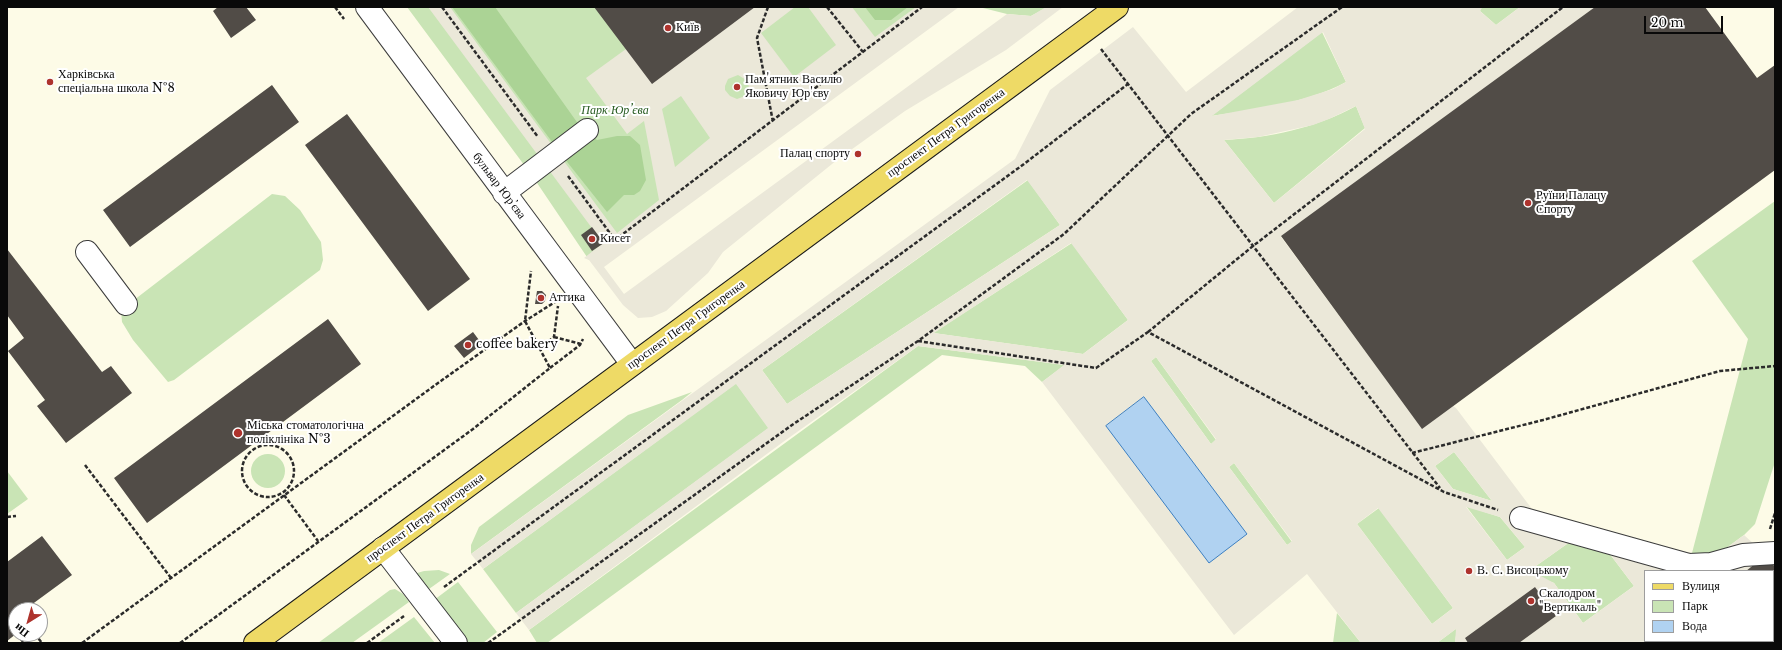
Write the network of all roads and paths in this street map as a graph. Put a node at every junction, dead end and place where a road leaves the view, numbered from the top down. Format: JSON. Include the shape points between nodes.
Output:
{"nodes":[{"id":1,"x":367,"y":7,"type":"edge"},
{"id":2,"x":442,"y":7,"type":"edge"},
{"id":3,"x":768,"y":7,"type":"edge"},
{"id":4,"x":827,"y":7,"type":"edge"},
{"id":5,"x":922,"y":7,"type":"edge"},
{"id":6,"x":1116,"y":7,"type":"edge"},
{"id":7,"x":1342,"y":7,"type":"edge"},
{"id":8,"x":1563,"y":7,"type":"edge"},
{"id":9,"x":1086,"y":30,"type":"junction"},
{"id":10,"x":864,"y":52,"type":"junction"},
{"id":11,"x":1128,"y":84,"type":"junction"},
{"id":12,"x":773,"y":122,"type":"junction"},
{"id":13,"x":587,"y":130,"type":"dead end"},
{"id":14,"x":1168,"y":136,"type":"junction"},
{"id":15,"x":553,"y":157,"type":"junction"},
{"id":16,"x":504,"y":193,"type":"junction"},
{"id":17,"x":1253,"y":246,"type":"junction"},
{"id":18,"x":87,"y":252,"type":"dead end"},
{"id":19,"x":532,"y":265,"type":"dead end"},
{"id":20,"x":126,"y":304,"type":"dead end"},
{"id":21,"x":524,"y":321,"type":"junction"},
{"id":22,"x":1148,"y":332,"type":"junction"},
{"id":23,"x":582,"y":333,"type":"dead end"},
{"id":24,"x":554,"y":337,"type":"junction"},
{"id":25,"x":918,"y":341,"type":"junction"},
{"id":26,"x":581,"y":344,"type":"junction"},
{"id":27,"x":540,"y":349,"type":"junction"},
{"id":28,"x":632,"y":364,"type":"junction"},
{"id":29,"x":1775,"y":366,"type":"edge"},
{"id":30,"x":550,"y":368,"type":"junction"},
{"id":31,"x":1412,"y":453,"type":"junction"},
{"id":32,"x":85,"y":465,"type":"dead end"},
{"id":33,"x":1441,"y":490,"type":"junction"},
{"id":34,"x":283,"y":494,"type":"junction"},
{"id":35,"x":16,"y":516,"type":"dead end"},
{"id":36,"x":7,"y":517,"type":"edge"},
{"id":37,"x":1521,"y":518,"type":"joint"},
{"id":38,"x":318,"y":541,"type":"junction"},
{"id":39,"x":383,"y":548,"type":"junction"},
{"id":40,"x":1775,"y":553,"type":"edge"},
{"id":41,"x":171,"y":578,"type":"junction"},
{"id":42,"x":424,"y":601,"type":"junction"},
{"id":43,"x":82,"y":643,"type":"edge"},
{"id":44,"x":180,"y":643,"type":"edge"},
{"id":45,"x":255,"y":643,"type":"edge"},
{"id":46,"x":367,"y":643,"type":"edge"},
{"id":47,"x":456,"y":643,"type":"edge"},
{"id":48,"x":488,"y":643,"type":"edge"}],
"edges":[{"from":1,"to":16,"type":"street","name":"бульвар Юрʼєва"},
{"from":2,"to":15,"type":"path"},
{"from":3,"to":12,"type":"path","via":[[757,38]]},
{"from":4,"to":10,"type":"path"},
{"from":5,"to":10,"type":"path"},
{"from":6,"to":9,"type":"main road","name":"проспект Петра Григоренка"},
{"from":7,"to":14,"type":"path","via":[[1191,114]]},
{"from":8,"to":17,"type":"path"},
{"from":9,"to":11,"type":"path"},
{"from":9,"to":28,"type":"main road","name":"проспект Петра Григоренка"},
{"from":10,"to":12,"type":"path"},
{"from":11,"to":14,"type":"path"},
{"from":11,"to":42,"type":"path","via":[[1024,164]]},
{"from":12,"to":15,"type":"path","via":[[616,240]]},
{"from":13,"to":15,"type":"street"},
{"from":14,"to":17,"type":"path"},
{"from":14,"to":25,"type":"path","via":[[1064,234]]},
{"from":15,"to":16,"type":"street"},
{"from":16,"to":28,"type":"street","name":"бульвар Юрʼєва"},
{"from":17,"to":22,"type":"path"},
{"from":17,"to":31,"type":"path"},
{"from":18,"to":20,"type":"street"},
{"from":19,"to":21,"type":"path"},
{"from":21,"to":24,"type":"path","via":[[559,299]]},
{"from":21,"to":27,"type":"path"},
{"from":21,"to":34,"type":"path"},
{"from":22,"to":25,"type":"path","via":[[1096,368]]},
{"from":22,"to":33,"type":"path"},
{"from":23,"to":26,"type":"path","via":[[584,338]]},
{"from":24,"to":26,"type":"path"},
{"from":24,"to":27,"type":"path"},
{"from":25,"to":48,"type":"path","via":[[792,425]]},
{"from":26,"to":30,"type":"path"},
{"from":27,"to":30,"type":"path"},
{"from":28,"to":39,"type":"main road","name":"проспект Петра Григоренка"},
{"from":29,"to":31,"type":"path","via":[[1720,371]]},
{"from":30,"to":38,"type":"path","via":[[473,429]]},
{"from":31,"to":33,"type":"path"},
{"from":32,"to":41,"type":"path"},
{"from":33,"to":37,"type":"path"},
{"from":34,"to":34,"type":"path","via":[[292,482],[294,474],[294,465],[290,457],[277,447],[264,446],[253,450],[243,465],[244,482],[249,489],[264,497]]},
{"from":34,"to":38,"type":"path"},
{"from":34,"to":41,"type":"path"},
{"from":35,"to":36,"type":"path"},
{"from":37,"to":40,"type":"street","via":[[1689,565],[1711,564],[1743,555]]},
{"from":38,"to":44,"type":"path"},
{"from":39,"to":42,"type":"street"},
{"from":39,"to":45,"type":"main road","name":"проспект Петра Григоренка"},
{"from":41,"to":43,"type":"path"},
{"from":42,"to":46,"type":"path"},
{"from":42,"to":47,"type":"street"}]}
